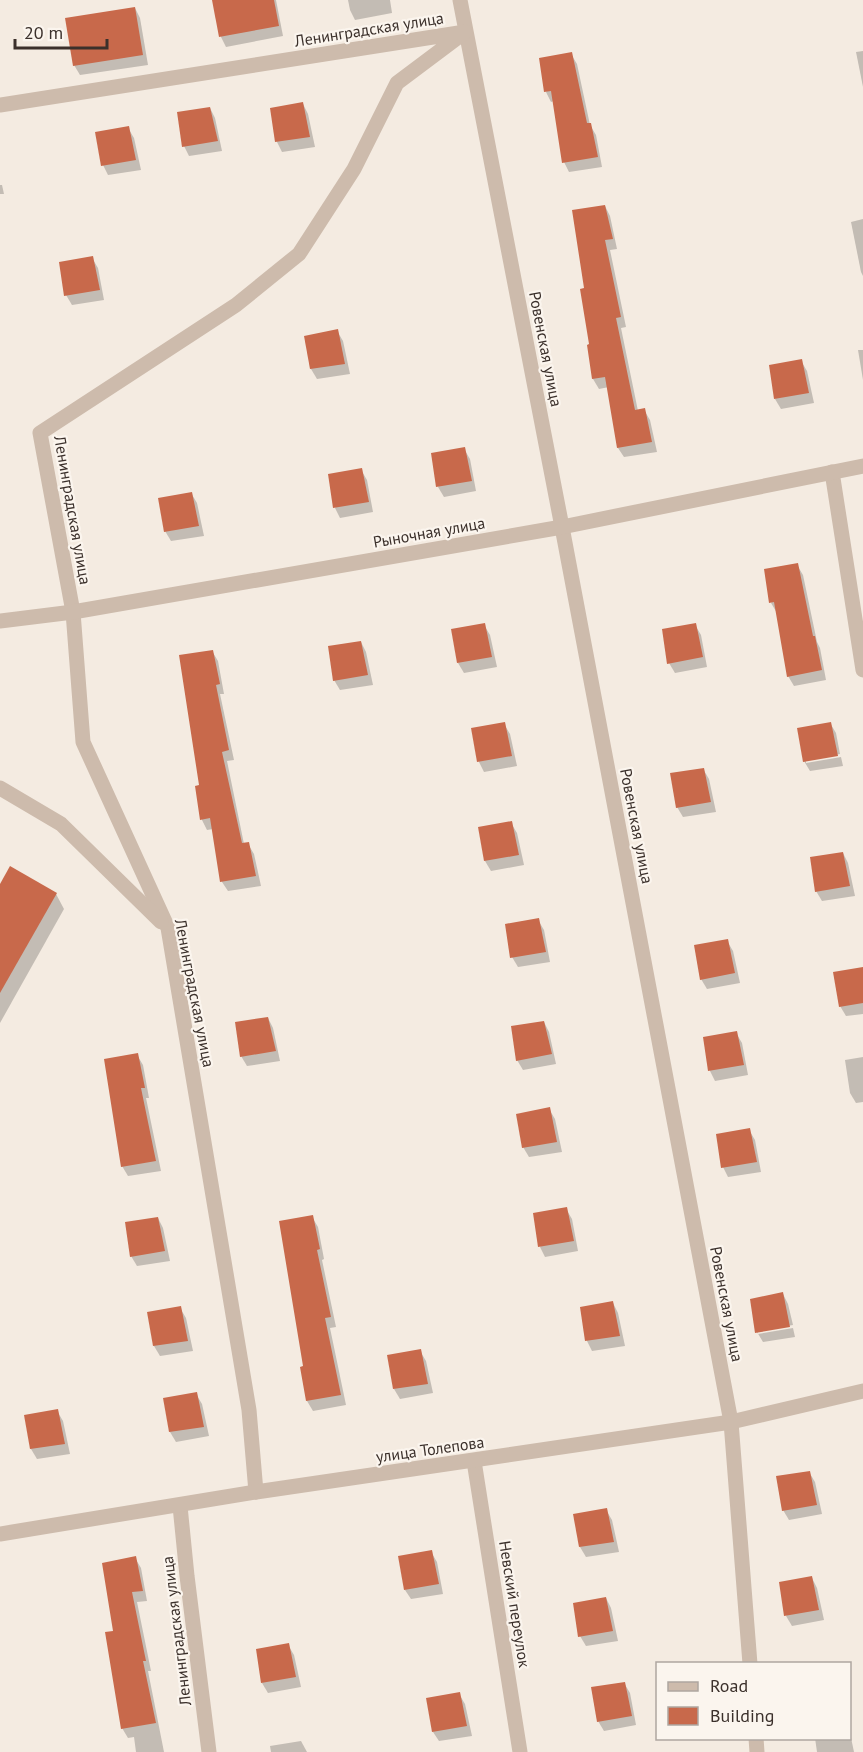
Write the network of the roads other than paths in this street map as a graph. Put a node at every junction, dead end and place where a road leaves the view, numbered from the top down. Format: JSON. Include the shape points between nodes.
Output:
{"nodes":[{"id":1,"x":460,"y":0,"type":"edge"},
{"id":2,"x":465,"y":32,"type":"junction"},
{"id":3,"x":0,"y":105,"type":"edge"},
{"id":4,"x":863,"y":466,"type":"edge"},
{"id":5,"x":832,"y":472,"type":"junction"},
{"id":6,"x":562,"y":527,"type":"junction"},
{"id":7,"x":73,"y":612,"type":"junction"},
{"id":8,"x":0,"y":621,"type":"edge"},
{"id":9,"x":863,"y":670,"type":"edge"},
{"id":10,"x":0,"y":788,"type":"edge"},
{"id":11,"x":168,"y":928,"type":"junction"},
{"id":12,"x":863,"y":1391,"type":"edge"},
{"id":13,"x":731,"y":1422,"type":"junction"},
{"id":14,"x":474,"y":1461,"type":"junction"},
{"id":15,"x":256,"y":1492,"type":"junction"},
{"id":16,"x":180,"y":1506,"type":"junction"},
{"id":17,"x":0,"y":1534,"type":"edge"},
{"id":18,"x":750,"y":1662,"type":"edge"},
{"id":19,"x":209,"y":1752,"type":"edge"},
{"id":20,"x":520,"y":1752,"type":"edge"}],
"edges":[{"from":1,"to":2,"type":"street","name":"Ровенская улица"},
{"from":2,"to":3,"type":"street","name":"Ленинградская улица"},
{"from":2,"to":6,"type":"street","name":"Ровенская улица"},
{"from":2,"to":7,"type":"street","name":"Ленинградская улица","via":[[397,83],[354,169],[299,254],[236,305],[39,433]]},
{"from":4,"to":5,"type":"street","name":"Рыночная улица"},
{"from":5,"to":6,"type":"street","name":"Рыночная улица"},
{"from":5,"to":9,"type":"street"},
{"from":6,"to":7,"type":"street","name":"Рыночная улица"},
{"from":6,"to":13,"type":"street","name":"Ровенская улица"},
{"from":7,"to":8,"type":"street","name":"Рыночная улица"},
{"from":7,"to":11,"type":"street","name":"Ленинградская улица","via":[[83,742]]},
{"from":10,"to":11,"type":"street","via":[[61,824]]},
{"from":11,"to":15,"type":"street","name":"Ленинградская улица","via":[[249,1410]]},
{"from":12,"to":13,"type":"street","name":"улица Толепова"},
{"from":13,"to":14,"type":"street","name":"улица Толепова"},
{"from":13,"to":18,"type":"street","name":"Ровенская улица"},
{"from":14,"to":15,"type":"street","name":"улица Толепова"},
{"from":14,"to":20,"type":"street","name":"Невский переулок"},
{"from":15,"to":16,"type":"street","name":"улица Толепова"},
{"from":16,"to":17,"type":"street","name":"улица Толепова"},
{"from":16,"to":19,"type":"street","name":"Ленинградская улица"}]}
